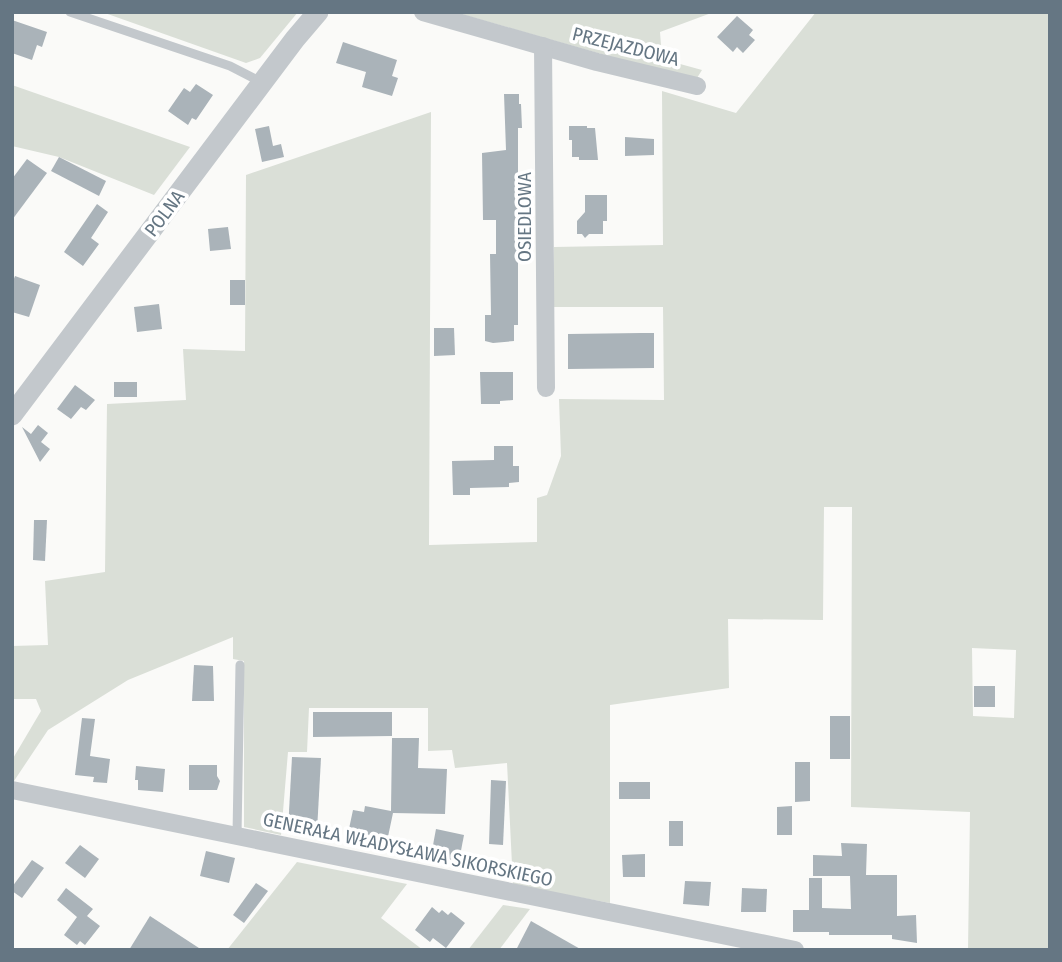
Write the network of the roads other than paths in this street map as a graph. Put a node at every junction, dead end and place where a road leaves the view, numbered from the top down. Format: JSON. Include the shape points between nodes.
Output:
{"nodes":[{"id":1,"x":70,"y":12,"type":"edge"},
{"id":2,"x":318,"y":12,"type":"edge"},
{"id":3,"x":423,"y":12,"type":"edge"},
{"id":4,"x":544,"y":46,"type":"junction"},
{"id":5,"x":262,"y":83,"type":"junction"},
{"id":6,"x":697,"y":86,"type":"dead end"},
{"id":7,"x":546,"y":388,"type":"dead end"},
{"id":8,"x":13,"y":411,"type":"edge"},
{"id":9,"x":240,"y":665,"type":"dead end"},
{"id":10,"x":12,"y":790,"type":"edge"},
{"id":11,"x":237,"y":835,"type":"junction"},
{"id":12,"x":795,"y":950,"type":"edge"}],
"edges":[{"from":1,"to":5,"type":"lane","via":[[230,66]]},
{"from":2,"to":5,"type":"street","name":"POLNA"},
{"from":3,"to":4,"type":"street","name":"PRZEJAZDOWA"},
{"from":4,"to":6,"type":"street","name":"PRZEJAZDOWA"},
{"from":4,"to":7,"type":"street","name":"OSIEDLOWA"},
{"from":5,"to":8,"type":"street","name":"POLNA"},
{"from":9,"to":11,"type":"lane"},
{"from":10,"to":11,"type":"street","name":"GENERAŁA WŁADYSŁAWA SIKORSKIEGO"},
{"from":11,"to":12,"type":"street","name":"GENERAŁA WŁADYSŁAWA SIKORSKIEGO"}]}
